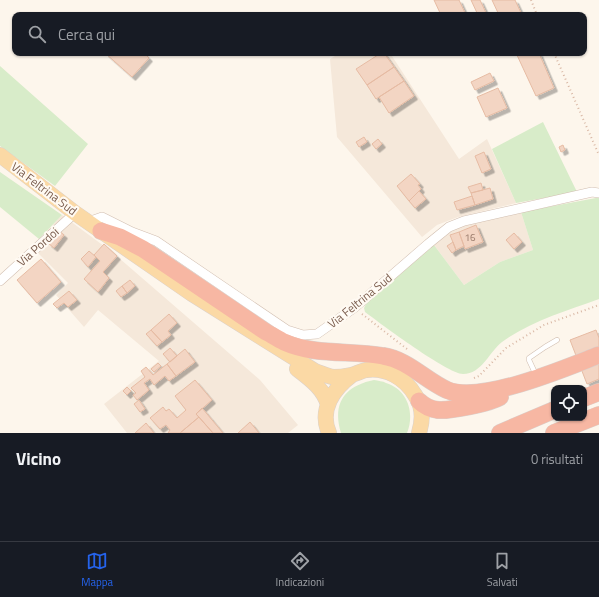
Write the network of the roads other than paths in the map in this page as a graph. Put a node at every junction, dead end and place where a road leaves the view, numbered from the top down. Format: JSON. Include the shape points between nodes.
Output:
{"nodes":[{"id":1,"x":0,"y":155,"type":"edge"},
{"id":2,"x":599,"y":193,"type":"edge"},
{"id":3,"x":76,"y":213,"type":"junction"},
{"id":4,"x":95,"y":227,"type":"junction"},
{"id":5,"x":0,"y":281,"type":"edge"},
{"id":6,"x":241,"y":326,"type":"junction"},
{"id":7,"x":557,"y":340,"type":"dead end"},
{"id":8,"x":599,"y":355,"type":"edge"},
{"id":9,"x":352,"y":375,"type":"junction"},
{"id":10,"x":531,"y":380,"type":"junction"},
{"id":11,"x":599,"y":392,"type":"edge"},
{"id":12,"x":587,"y":397,"type":"edge"},
{"id":13,"x":419,"y":401,"type":"junction"},
{"id":14,"x":328,"y":406,"type":"junction"},
{"id":15,"x":551,"y":411,"type":"edge"},
{"id":16,"x":599,"y":415,"type":"edge"},
{"id":17,"x":599,"y":424,"type":"edge"},
{"id":18,"x":329,"y":433,"type":"edge"},
{"id":19,"x":419,"y":433,"type":"edge"},
{"id":20,"x":500,"y":433,"type":"edge"},
{"id":21,"x":554,"y":433,"type":"edge"},
{"id":22,"x":577,"y":433,"type":"edge"}],
"edges":[{"from":1,"to":3,"type":"main road","name":"Via Feltrina Sud"},
{"from":2,"to":4,"type":"street","name":"Via Feltrina Sud","via":[[592,192],[464,220],[449,227],[354,308],[317,334],[303,335],[287,330],[156,241],[102,216]]},
{"from":3,"to":4,"type":"main road","name":"Via Feltrina Sud"},
{"from":3,"to":5,"type":"street","name":"Via Pordoi"},
{"from":4,"to":6,"type":"main road","name":"Via Feltrina Sud"},
{"from":4,"to":10,"type":"highway","via":[[143,249],[285,343],[314,350],[386,356],[406,364],[453,392],[479,392]]},
{"from":6,"to":9,"type":"main road","name":"Via Feltrina Sud","via":[[315,371],[331,377]]},
{"from":6,"to":14,"type":"main road","name":"Via Feltrina Sud","via":[[310,379],[323,392]]},
{"from":7,"to":10,"type":"lane","via":[[530,358]]},
{"from":8,"to":10,"type":"highway"},
{"from":9,"to":13,"type":"main road","name":"Via Feltrina Sud","via":[[367,370],[397,376],[410,386]]},
{"from":9,"to":14,"type":"main road","name":"Via Feltrina Sud","via":[[333,393]]},
{"from":10,"to":13,"type":"highway","via":[[493,401],[452,409],[434,409]]},
{"from":11,"to":12,"type":"highway"},
{"from":13,"to":19,"type":"main road","name":"Via Feltrina Sud","via":[[422,412]]},
{"from":14,"to":18,"type":"main road","name":"Via Feltrina Sud","via":[[326,418]]},
{"from":15,"to":20,"type":"highway"},
{"from":16,"to":21,"type":"highway"},
{"from":17,"to":22,"type":"highway"}]}
